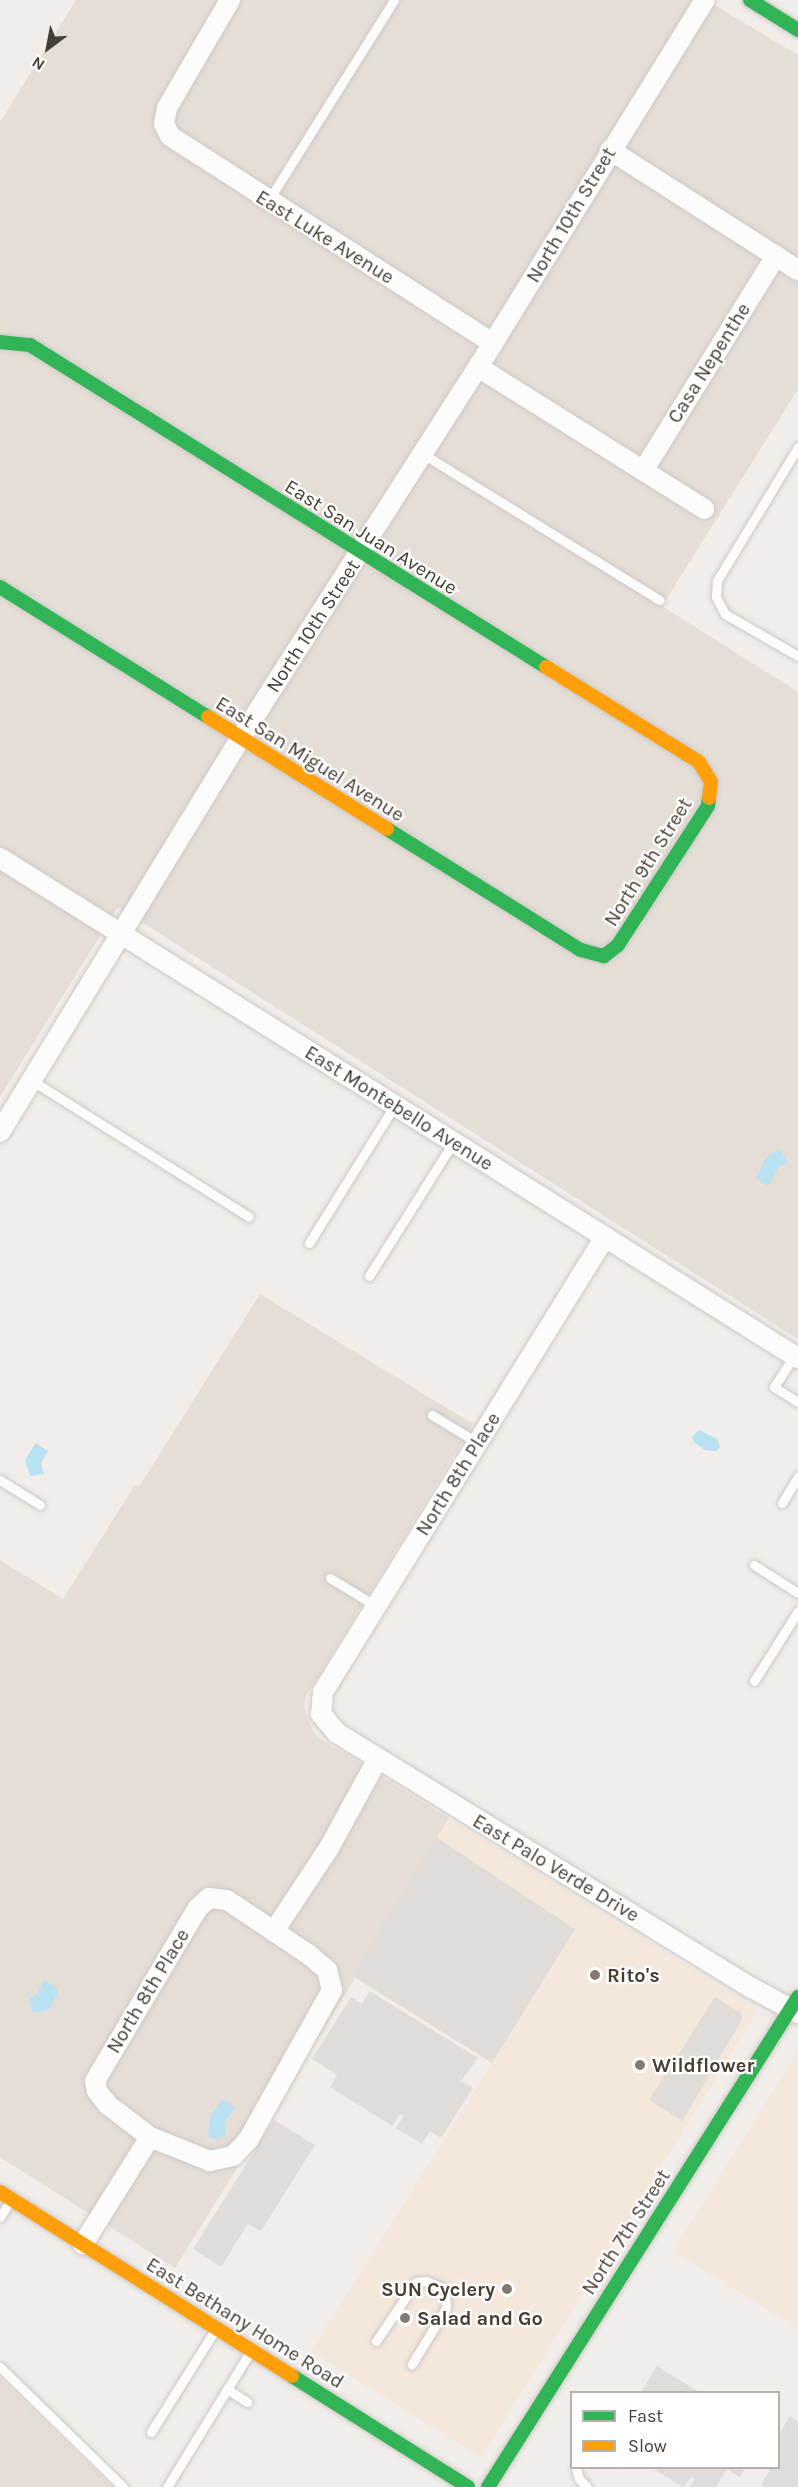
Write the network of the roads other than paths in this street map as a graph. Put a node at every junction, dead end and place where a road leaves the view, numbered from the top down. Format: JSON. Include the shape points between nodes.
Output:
{"nodes":[{"id":1,"x":230,"y":0,"type":"edge"},
{"id":2,"x":394,"y":0,"type":"edge"},
{"id":3,"x":705,"y":0,"type":"edge"},
{"id":4,"x":750,"y":0,"type":"edge"},
{"id":5,"x":798,"y":30,"type":"edge"},
{"id":6,"x":610,"y":150,"type":"junction"},
{"id":7,"x":268,"y":201,"type":"junction"},
{"id":8,"x":776,"y":256,"type":"junction"},
{"id":9,"x":798,"y":270,"type":"edge"},
{"id":10,"x":0,"y":341,"type":"edge"},
{"id":11,"x":493,"y":343,"type":"junction"},
{"id":12,"x":478,"y":367,"type":"junction"},
{"id":13,"x":798,"y":447,"type":"edge"},
{"id":14,"x":423,"y":454,"type":"junction"},
{"id":15,"x":642,"y":471,"type":"junction"},
{"id":16,"x":704,"y":509,"type":"dead end"},
{"id":17,"x":360,"y":553,"type":"junction"},
{"id":18,"x":0,"y":587,"type":"edge"},
{"id":19,"x":659,"y":600,"type":"dead end"},
{"id":20,"x":798,"y":656,"type":"edge"},
{"id":21,"x":240,"y":739,"type":"junction"},
{"id":22,"x":711,"y":782,"type":"joint"},
{"id":23,"x":0,"y":858,"type":"edge"},
{"id":24,"x":119,"y":933,"type":"junction"},
{"id":25,"x":604,"y":956,"type":"joint"},
{"id":26,"x":31,"y":1080,"type":"junction"},
{"id":27,"x":395,"y":1105,"type":"junction"},
{"id":28,"x":0,"y":1132,"type":"edge"},
{"id":29,"x":454,"y":1141,"type":"junction"},
{"id":30,"x":249,"y":1217,"type":"dead end"},
{"id":31,"x":605,"y":1237,"type":"junction"},
{"id":32,"x":309,"y":1243,"type":"dead end"},
{"id":33,"x":369,"y":1276,"type":"dead end"},
{"id":34,"x":796,"y":1357,"type":"edge"},
{"id":35,"x":798,"y":1402,"type":"edge"},
{"id":36,"x":432,"y":1415,"type":"dead end"},
{"id":37,"x":478,"y":1443,"type":"junction"},
{"id":38,"x":798,"y":1476,"type":"edge"},
{"id":39,"x":0,"y":1480,"type":"edge"},
{"id":40,"x":782,"y":1503,"type":"dead end"},
{"id":41,"x":40,"y":1505,"type":"dead end"},
{"id":42,"x":754,"y":1565,"type":"dead end"},
{"id":43,"x":330,"y":1578,"type":"dead end"},
{"id":44,"x":798,"y":1593,"type":"edge"},
{"id":45,"x":376,"y":1606,"type":"junction"},
{"id":46,"x":798,"y":1611,"type":"edge"},
{"id":47,"x":754,"y":1681,"type":"dead end"},
{"id":48,"x":321,"y":1714,"type":"joint"},
{"id":49,"x":378,"y":1758,"type":"junction"},
{"id":50,"x":274,"y":1931,"type":"junction"},
{"id":51,"x":796,"y":2006,"type":"edge"},
{"id":52,"x":150,"y":2137,"type":"junction"},
{"id":53,"x":6,"y":2196,"type":"edge"},
{"id":54,"x":0,"y":2217,"type":"edge"},
{"id":55,"x":83,"y":2244,"type":"junction"},
{"id":56,"x":216,"y":2328,"type":"junction"},
{"id":57,"x":376,"y":2341,"type":"dead end"},
{"id":58,"x":251,"y":2350,"type":"junction"},
{"id":59,"x":412,"y":2364,"type":"dead end"},
{"id":60,"x":0,"y":2367,"type":"edge"},
{"id":61,"x":227,"y":2389,"type":"junction"},
{"id":62,"x":247,"y":2402,"type":"dead end"},
{"id":63,"x":151,"y":2432,"type":"dead end"},
{"id":64,"x":576,"y":2469,"type":"edge"},
{"id":65,"x":123,"y":2487,"type":"edge"},
{"id":66,"x":167,"y":2487,"type":"edge"},
{"id":67,"x":468,"y":2487,"type":"edge"},
{"id":68,"x":488,"y":2487,"type":"edge"},
{"id":69,"x":587,"y":2487,"type":"edge"}],
"edges":[{"from":1,"to":7,"type":"street","name":"East Luke Avenue","via":[[175,90],[166,108],[164,124],[170,136],[188,150]]},
{"from":2,"to":7,"type":"lane"},
{"from":3,"to":6,"type":"street","name":"North 10th Street"},
{"from":4,"to":5,"type":"street"},
{"from":6,"to":8,"type":"street"},
{"from":6,"to":11,"type":"street","name":"North 10th Street"},
{"from":7,"to":11,"type":"street","name":"East Luke Avenue"},
{"from":8,"to":9,"type":"street"},
{"from":8,"to":15,"type":"street","name":"Casa Nepenthe"},
{"from":10,"to":17,"type":"street","name":"East San Juan Avenue","via":[[30,345]]},
{"from":11,"to":12,"type":"street","name":"North 10th Street"},
{"from":12,"to":14,"type":"street","name":"North 10th Street"},
{"from":12,"to":15,"type":"street"},
{"from":13,"to":20,"type":"lane","via":[[735,548],[717,581],[716,597],[725,614]]},
{"from":14,"to":17,"type":"street","name":"North 10th Street"},
{"from":14,"to":19,"type":"lane"},
{"from":15,"to":16,"type":"street"},
{"from":17,"to":21,"type":"street","name":"North 10th Street"},
{"from":17,"to":22,"type":"street","name":"East San Juan Avenue","via":[[699,762]]},
{"from":18,"to":21,"type":"street","name":"East San Miguel Avenue"},
{"from":21,"to":24,"type":"street","name":"North 10th Street"},
{"from":21,"to":25,"type":"street","name":"East San Miguel Avenue","via":[[581,950]]},
{"from":22,"to":25,"type":"street","name":"North 9th Street","via":[[708,806],[618,945]]},
{"from":23,"to":24,"type":"street","name":"East Montebello Avenue"},
{"from":24,"to":26,"type":"street","name":"North 10th Street"},
{"from":24,"to":27,"type":"street","name":"East Montebello Avenue"},
{"from":26,"to":28,"type":"street","name":"North 10th Street"},
{"from":26,"to":30,"type":"lane"},
{"from":27,"to":29,"type":"street","name":"East Montebello Avenue"},
{"from":27,"to":32,"type":"lane"},
{"from":29,"to":31,"type":"street","name":"East Montebello Avenue"},
{"from":29,"to":33,"type":"lane"},
{"from":31,"to":34,"type":"street","name":"East Montebello Avenue"},
{"from":31,"to":37,"type":"street","name":"North 8th Place"},
{"from":34,"to":35,"type":"lane","via":[[774,1387]]},
{"from":36,"to":37,"type":"lane"},
{"from":37,"to":45,"type":"street","name":"North 8th Place"},
{"from":38,"to":40,"type":"lane"},
{"from":39,"to":41,"type":"lane"},
{"from":42,"to":44,"type":"lane"},
{"from":43,"to":45,"type":"lane"},
{"from":45,"to":48,"type":"street","name":"North 8th Place","via":[[323,1692]]},
{"from":46,"to":47,"type":"lane"},
{"from":48,"to":49,"type":"street","name":"East Palo Verde Drive","via":[[338,1733]]},
{"from":49,"to":50,"type":"street","via":[[329,1848]]},
{"from":49,"to":51,"type":"street","name":"East Palo Verde Drive","via":[[752,1988]]},
{"from":50,"to":52,"type":"street","name":"North 8th Place","via":[[327,1970],[332,1990],[248,2140],[233,2156],[210,2161]]},
{"from":50,"to":52,"type":"street","name":"North 8th Place","via":[[227,1900],[209,1898],[197,1909],[95,2081],[97,2091],[108,2105]]},
{"from":51,"to":68,"type":"street","name":"North 7th Street"},
{"from":52,"to":55,"type":"street"},
{"from":53,"to":54,"type":"lane"},
{"from":53,"to":55,"type":"street","name":"East Bethany Home Road"},
{"from":55,"to":56,"type":"street","name":"East Bethany Home Road"},
{"from":56,"to":58,"type":"street","name":"East Bethany Home Road"},
{"from":56,"to":63,"type":"lane"},
{"from":57,"to":59,"type":"lane","via":[[416,2282],[426,2281],[445,2289],[446,2308]]},
{"from":58,"to":61,"type":"lane"},
{"from":58,"to":67,"type":"street","name":"East Bethany Home Road"},
{"from":60,"to":65,"type":"lane"},
{"from":61,"to":62,"type":"lane"},
{"from":61,"to":66,"type":"lane"},
{"from":64,"to":69,"type":"lane"}]}
